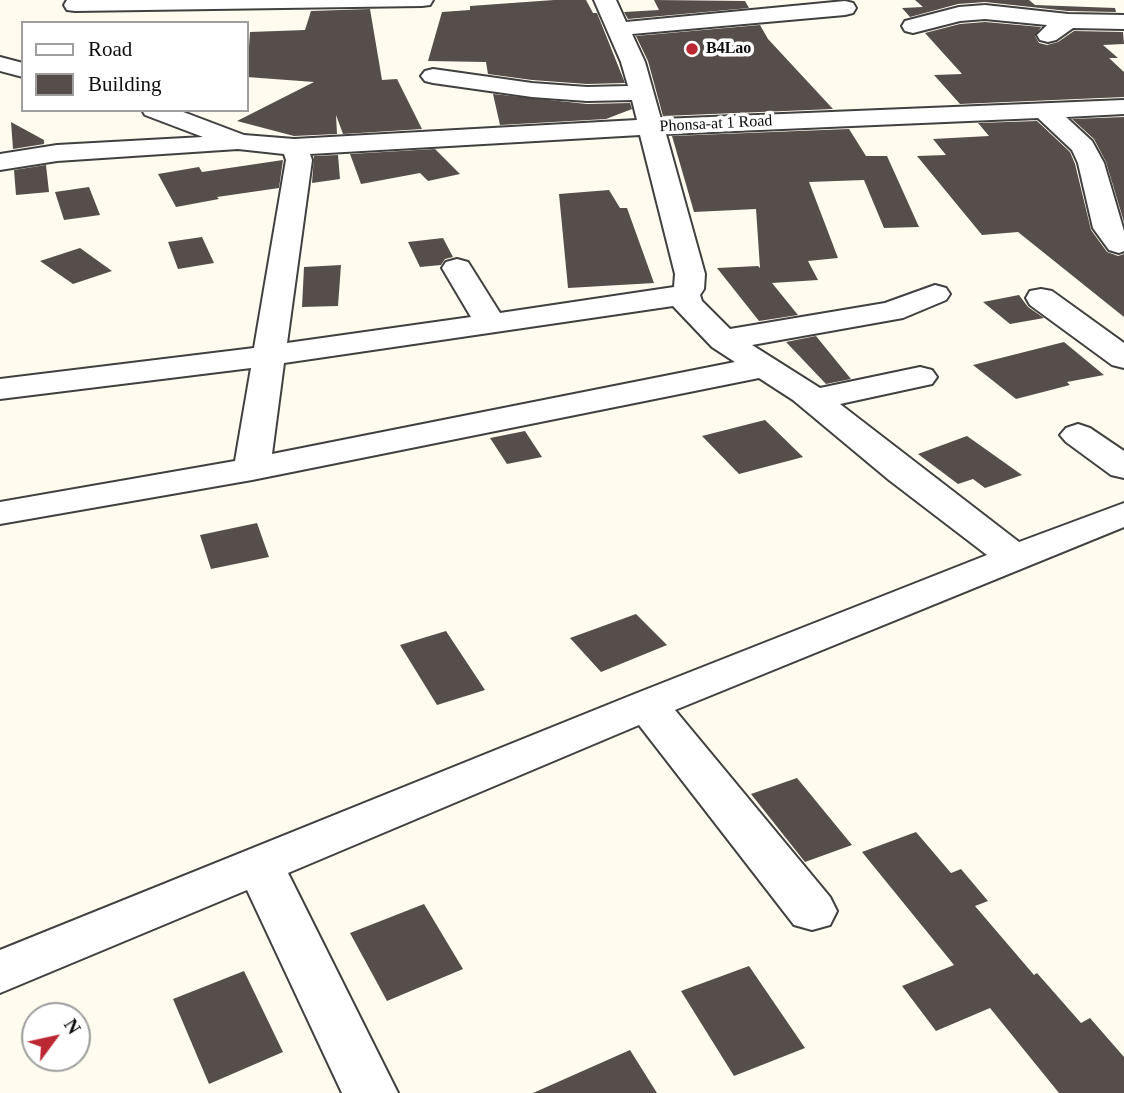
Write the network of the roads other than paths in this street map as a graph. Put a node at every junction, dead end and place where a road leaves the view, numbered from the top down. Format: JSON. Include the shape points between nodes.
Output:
{"nodes":[{"id":1,"x":422,"y":0,"type":"edge"},
{"id":2,"x":605,"y":0,"type":"edge"},
{"id":3,"x":304,"y":2,"type":"edge"},
{"id":4,"x":845,"y":8,"type":"dead end"},
{"id":5,"x":73,"y":9,"type":"edge"},
{"id":6,"x":1068,"y":21,"type":"junction"},
{"id":7,"x":1124,"y":22,"type":"edge"},
{"id":8,"x":301,"y":25,"type":"dead end"},
{"id":9,"x":913,"y":26,"type":"dead end"},
{"id":10,"x":619,"y":29,"type":"junction"},
{"id":11,"x":1048,"y":35,"type":"dead end"},
{"id":12,"x":0,"y":64,"type":"edge"},
{"id":13,"x":21,"y":69,"type":"edge"},
{"id":14,"x":433,"y":76,"type":"dead end"},
{"id":15,"x":642,"y":93,"type":"junction"},
{"id":16,"x":1124,"y":107,"type":"edge"},
{"id":17,"x":1043,"y":109,"type":"junction"},
{"id":18,"x":159,"y":112,"type":"edge"},
{"id":19,"x":649,"y":127,"type":"junction"},
{"id":20,"x":240,"y":142,"type":"junction"},
{"id":21,"x":301,"y":147,"type":"junction"},
{"id":22,"x":0,"y":162,"type":"edge"},
{"id":23,"x":1119,"y":244,"type":"dead end"},
{"id":24,"x":457,"y":268,"type":"dead end"},
{"id":25,"x":935,"y":293,"type":"dead end"},
{"id":26,"x":685,"y":295,"type":"junction"},
{"id":27,"x":1041,"y":298,"type":"dead end"},
{"id":28,"x":490,"y":322,"type":"junction"},
{"id":29,"x":723,"y":340,"type":"junction"},
{"id":30,"x":267,"y":356,"type":"junction"},
{"id":31,"x":1124,"y":358,"type":"edge"},
{"id":32,"x":762,"y":367,"type":"junction"},
{"id":33,"x":920,"y":377,"type":"dead end"},
{"id":34,"x":0,"y":389,"type":"edge"},
{"id":35,"x":813,"y":400,"type":"junction"},
{"id":36,"x":1078,"y":435,"type":"dead end"},
{"id":37,"x":1124,"y":467,"type":"edge"},
{"id":38,"x":252,"y":469,"type":"junction"},
{"id":39,"x":0,"y":513,"type":"edge"},
{"id":40,"x":1124,"y":514,"type":"edge"},
{"id":41,"x":1013,"y":556,"type":"junction"},
{"id":42,"x":647,"y":705,"type":"junction"},
{"id":43,"x":260,"y":866,"type":"junction"},
{"id":44,"x":813,"y":911,"type":"dead end"},
{"id":45,"x":0,"y":972,"type":"edge"},
{"id":46,"x":370,"y":1093,"type":"edge"}],
"edges":[{"from":1,"to":3,"type":"street"},
{"from":2,"to":10,"type":"street"},
{"from":3,"to":5,"type":"street"},
{"from":3,"to":8,"type":"street"},
{"from":4,"to":10,"type":"street"},
{"from":6,"to":7,"type":"street"},
{"from":6,"to":9,"type":"street","via":[[985,12]]},
{"from":6,"to":11,"type":"street"},
{"from":10,"to":15,"type":"street"},
{"from":12,"to":13,"type":"street"},
{"from":14,"to":15,"type":"street","via":[[545,91]]},
{"from":15,"to":19,"type":"street"},
{"from":16,"to":17,"type":"street","name":"Phonsa-at 1 Road"},
{"from":17,"to":19,"type":"street","name":"Phonsa-at 1 Road"},
{"from":17,"to":23,"type":"street","via":[[1083,147],[1107,228]]},
{"from":18,"to":20,"type":"street"},
{"from":19,"to":21,"type":"street","name":"Phonsa-at 1 Road"},
{"from":19,"to":26,"type":"street","via":[[690,274]]},
{"from":20,"to":21,"type":"street","name":"Phonsa-at 1 Road"},
{"from":20,"to":22,"type":"street","via":[[57,153]]},
{"from":21,"to":30,"type":"street"},
{"from":24,"to":28,"type":"street"},
{"from":25,"to":29,"type":"street","via":[[892,311]]},
{"from":26,"to":28,"type":"street"},
{"from":26,"to":29,"type":"street","via":[[687,304]]},
{"from":27,"to":31,"type":"street"},
{"from":28,"to":30,"type":"street"},
{"from":29,"to":32,"type":"street"},
{"from":30,"to":34,"type":"street"},
{"from":30,"to":38,"type":"street"},
{"from":32,"to":35,"type":"street"},
{"from":32,"to":38,"type":"street"},
{"from":33,"to":35,"type":"street"},
{"from":35,"to":41,"type":"street"},
{"from":36,"to":37,"type":"street"},
{"from":38,"to":39,"type":"street"},
{"from":40,"to":41,"type":"street"},
{"from":41,"to":42,"type":"street"},
{"from":42,"to":43,"type":"street"},
{"from":42,"to":44,"type":"street"},
{"from":43,"to":45,"type":"street"},
{"from":43,"to":46,"type":"street"}]}
